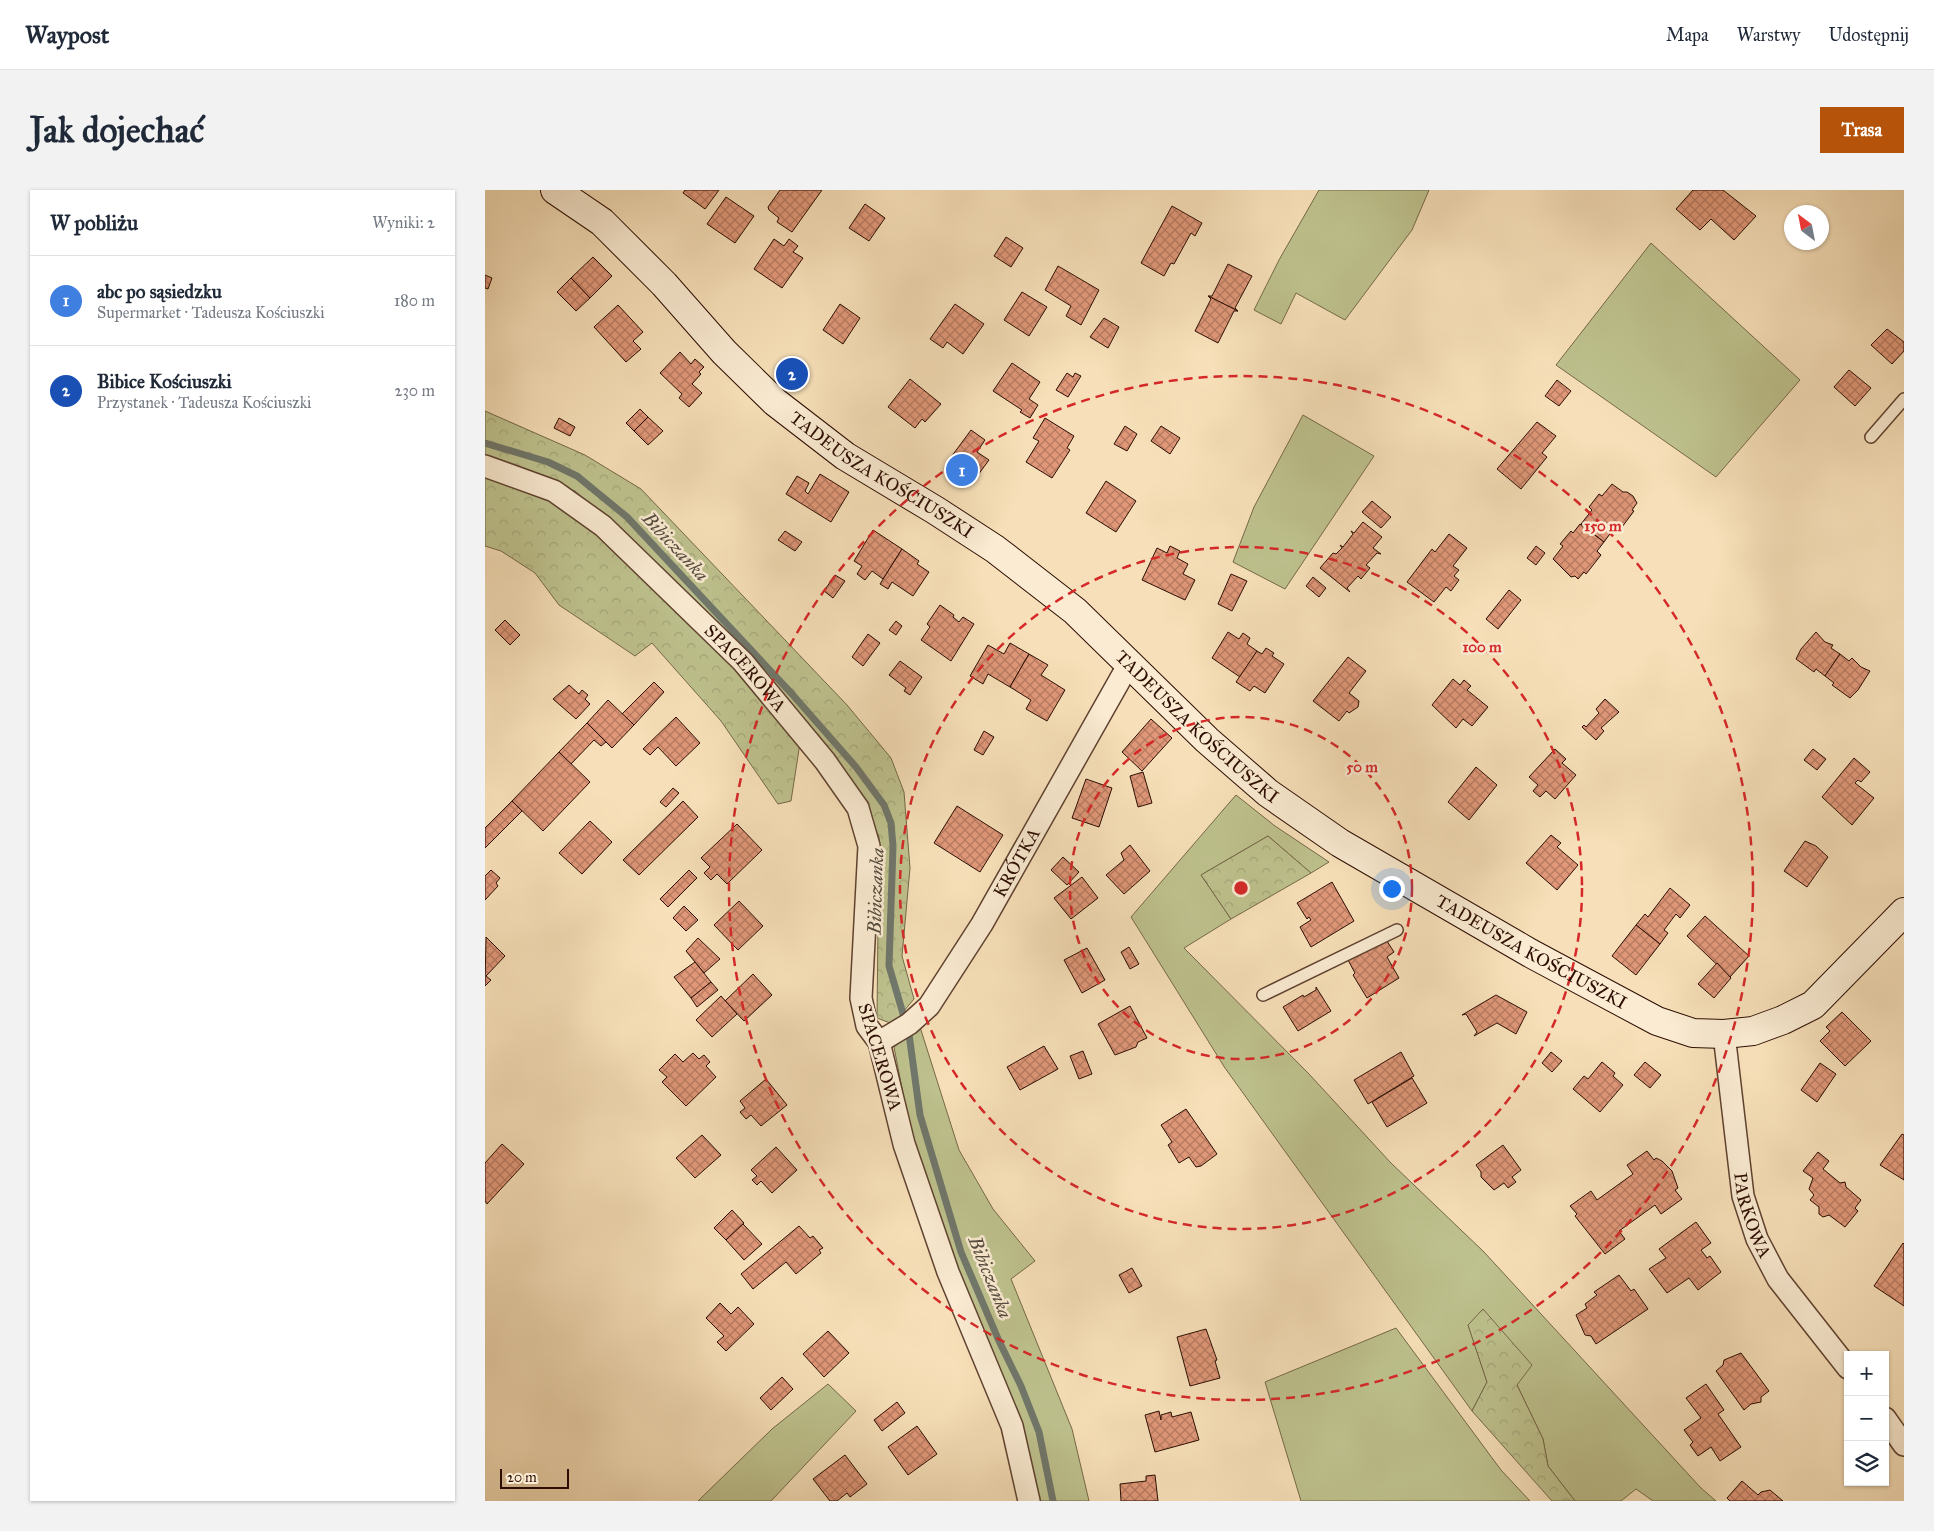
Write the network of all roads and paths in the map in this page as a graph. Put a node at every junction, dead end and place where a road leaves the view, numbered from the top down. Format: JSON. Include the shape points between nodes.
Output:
{"nodes":[{"id":1,"x":555,"y":190,"type":"edge"},
{"id":2,"x":1904,"y":400,"type":"edge"},
{"id":3,"x":1871,"y":437,"type":"dead end"},
{"id":4,"x":485,"y":466,"type":"edge"},
{"id":5,"x":1130,"y":662,"type":"junction"},
{"id":6,"x":1904,"y":912,"type":"edge"},
{"id":7,"x":1397,"y":930,"type":"dead end"},
{"id":8,"x":1263,"y":995,"type":"dead end"},
{"id":9,"x":1723,"y":1034,"type":"junction"},
{"id":10,"x":879,"y":1042,"type":"junction"},
{"id":11,"x":1844,"y":1363,"type":"edge"},
{"id":12,"x":1889,"y":1424,"type":"edge"},
{"id":13,"x":1904,"y":1445,"type":"edge"},
{"id":14,"x":1029,"y":1501,"type":"edge"}],
"edges":[{"from":1,"to":5,"type":"street","name":"TADEUSZA KOŚCIUSZKI","via":[[602,222],[665,284],[723,352],[775,402],[845,456],[1003,555],[1075,611]]},
{"from":2,"to":3,"type":"lane"},
{"from":4,"to":10,"type":"street","name":"SPACEROWA","via":[[554,491],[603,526],[743,662],[847,790],[858,808],[869,846],[861,998],[867,1026]]},
{"from":5,"to":9,"type":"street","name":"TADEUSZA KOŚCIUSZKI","via":[[1207,740],[1268,793],[1340,843],[1530,954],[1657,1021],[1693,1033]]},
{"from":5,"to":10,"type":"street","name":"KRÓTKA","via":[[982,924],[929,1006]]},
{"from":6,"to":9,"type":"street","name":"TADEUSZA KOŚCIUSZKI","via":[[1813,1004],[1753,1031]]},
{"from":7,"to":8,"type":"lane"},
{"from":9,"to":11,"type":"street","name":"PARKOWA","via":[[1743,1196],[1757,1239],[1778,1279]]},
{"from":10,"to":14,"type":"street","name":"SPACEROWA","via":[[904,1144],[948,1272],[1012,1426]]},
{"from":12,"to":13,"type":"street"}]}
